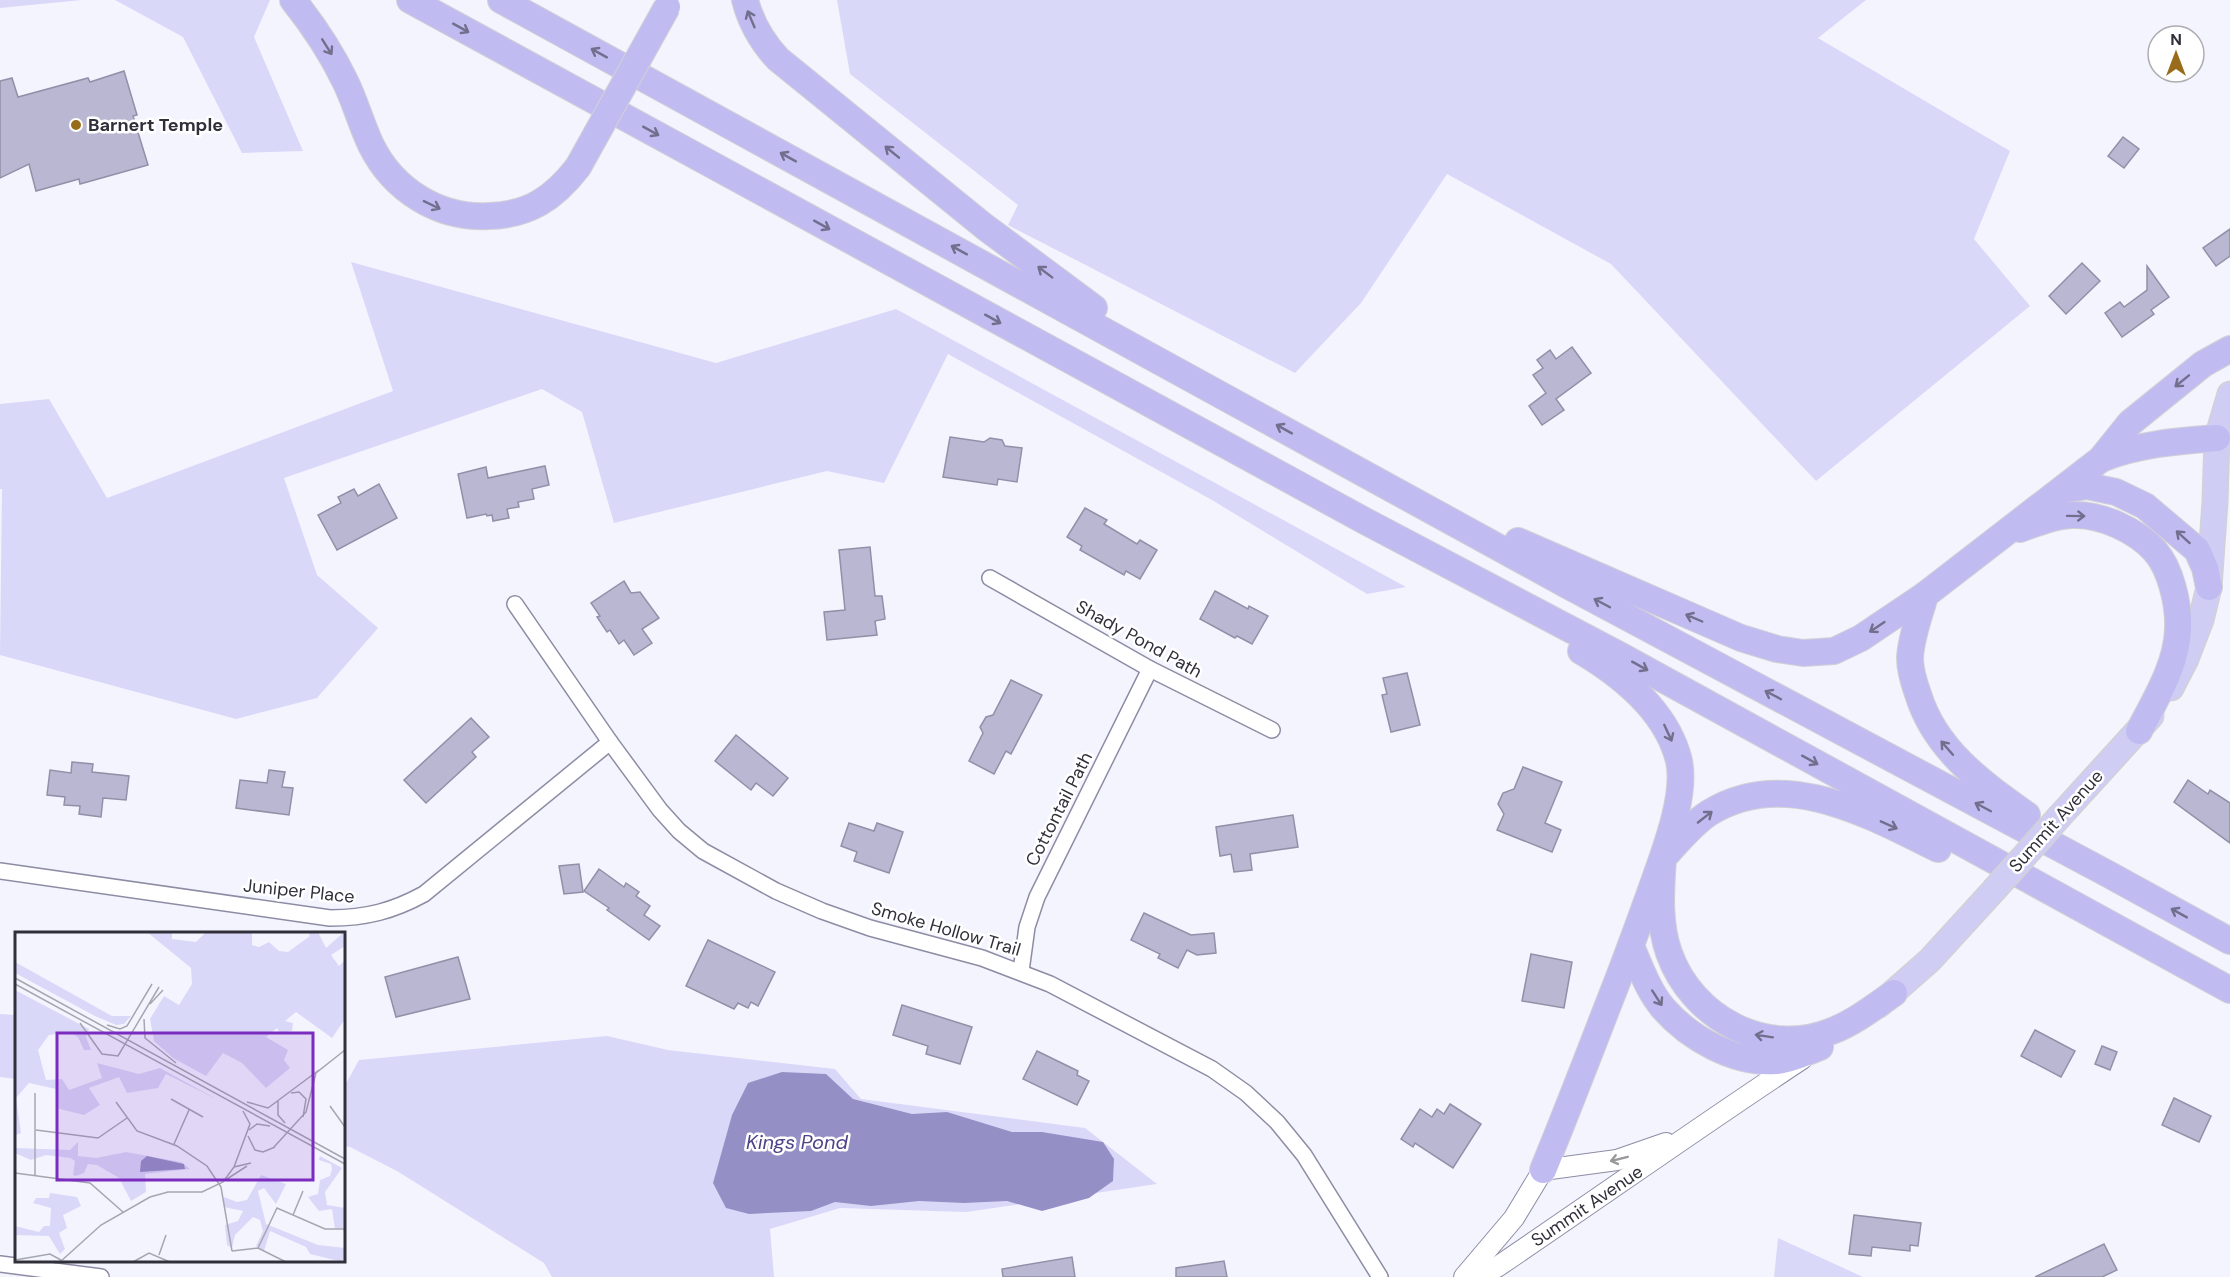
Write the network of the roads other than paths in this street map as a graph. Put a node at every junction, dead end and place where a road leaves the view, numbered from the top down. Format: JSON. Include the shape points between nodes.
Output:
{"nodes":[{"id":1,"x":293,"y":0,"type":"edge"},
{"id":2,"x":410,"y":0,"type":"edge"},
{"id":3,"x":501,"y":0,"type":"edge"},
{"id":4,"x":745,"y":0,"type":"edge"},
{"id":5,"x":669,"y":4,"type":"edge"},
{"id":6,"x":2230,"y":348,"type":"edge"},
{"id":7,"x":1195,"y":379,"type":"junction"},
{"id":8,"x":2230,"y":394,"type":"edge"},
{"id":9,"x":2217,"y":438,"type":"junction"},
{"id":10,"x":1335,"y":457,"type":"junction"},
{"id":11,"x":2101,"y":459,"type":"junction"},
{"id":12,"x":2062,"y":490,"type":"junction"},
{"id":13,"x":1365,"y":521,"type":"junction"},
{"id":14,"x":2000,"y":537,"type":"junction"},
{"id":15,"x":990,"y":578,"type":"dead end"},
{"id":16,"x":2209,"y":587,"type":"junction"},
{"id":17,"x":1925,"y":595,"type":"junction"},
{"id":18,"x":515,"y":604,"type":"dead end"},
{"id":19,"x":1150,"y":669,"type":"junction"},
{"id":20,"x":1272,"y":730,"type":"dead end"},
{"id":21,"x":2139,"y":731,"type":"junction"},
{"id":22,"x":610,"y":742,"type":"junction"},
{"id":23,"x":1663,"y":858,"type":"junction"},
{"id":24,"x":0,"y":871,"type":"edge"},
{"id":25,"x":2108,"y":874,"type":"junction"},
{"id":26,"x":2230,"y":941,"type":"edge"},
{"id":27,"x":1631,"y":946,"type":"junction"},
{"id":28,"x":1021,"y":971,"type":"junction"},
{"id":29,"x":2228,"y":989,"type":"edge"},
{"id":30,"x":1894,"y":993,"type":"junction"},
{"id":31,"x":1820,"y":1047,"type":"junction"},
{"id":32,"x":1694,"y":1131,"type":"junction"},
{"id":33,"x":1543,"y":1170,"type":"junction"},
{"id":34,"x":0,"y":1264,"type":"edge"},
{"id":35,"x":101,"y":1277,"type":"edge"},
{"id":36,"x":1380,"y":1277,"type":"edge"},
{"id":37,"x":1464,"y":1277,"type":"edge"},
{"id":38,"x":1478,"y":1277,"type":"edge"}],
"edges":[{"from":1,"to":5,"type":"highway","one_way":true,"bridge":true,"via":[[336,62],[372,146],[398,183],[436,208],[480,217],[520,212],[556,193],[578,167]]},
{"from":2,"to":13,"type":"highway","one_way":true},
{"from":7,"to":3,"type":"highway","one_way":true},
{"from":7,"to":4,"type":"highway","one_way":true,"via":[[985,227],[788,67],[760,37]]},
{"from":6,"to":11,"type":"highway","one_way":true,"via":[[2203,364],[2130,423]]},
{"from":10,"to":7,"type":"highway","one_way":true},
{"from":8,"to":9,"type":"main road","name":"Summit Avenue"},
{"from":9,"to":11,"type":"highway","via":[[2151,445]]},
{"from":9,"to":16,"type":"main road","name":"Summit Avenue"},
{"from":17,"to":10,"type":"highway","one_way":true,"via":[[1861,638],[1834,651],[1803,653],[1776,649],[1605,580]]},
{"from":25,"to":10,"type":"highway","one_way":true,"via":[[1577,591]]},
{"from":11,"to":12,"type":"highway"},
{"from":12,"to":14,"type":"highway"},
{"from":16,"to":12,"type":"highway","one_way":true,"via":[[2197,550],[2145,506],[2116,492],[2087,486]]},
{"from":13,"to":23,"type":"highway","one_way":true,"via":[[1600,663],[1652,708],[1667,729],[1679,762],[1679,791]]},
{"from":13,"to":29,"type":"highway","one_way":true,"via":[[1621,656]]},
{"from":14,"to":17,"type":"highway"},
{"from":14,"to":21,"type":"highway","one_way":true,"via":[[2035,523],[2072,515],[2104,519],[2133,533],[2155,552],[2170,579],[2178,630],[2172,661]]},
{"from":15,"to":19,"type":"street","name":"Shady Pond Path"},
{"from":16,"to":21,"type":"main road","name":"Summit Avenue","via":[[2186,659],[2168,694]]},
{"from":25,"to":17,"type":"highway","one_way":true,"via":[[1988,787],[1938,737],[1923,713],[1910,660]]},
{"from":18,"to":22,"type":"street","name":"Smoke Hollow Trail"},
{"from":19,"to":20,"type":"street","name":"Shady Pond Path"},
{"from":19,"to":28,"type":"street","name":"Cottontail Path","via":[[1037,897],[1027,927]]},
{"from":21,"to":30,"type":"main road","name":"Summit Avenue","bridge":true,"via":[[1930,960]]},
{"from":22,"to":24,"type":"street","name":"Juniper Place","via":[[424,894],[381,913],[330,918]]},
{"from":22,"to":28,"type":"street","name":"Smoke Hollow Trail","via":[[679,831],[731,868],[776,891],[870,928]]},
{"from":23,"to":27,"type":"highway"},
{"from":23,"to":29,"type":"highway","one_way":true,"via":[[1708,814],[1741,797],[1776,793],[1830,801],[1909,834]]},
{"from":30,"to":23,"type":"highway","one_way":true,"via":[[1859,1018],[1830,1032],[1791,1040],[1754,1034],[1723,1022],[1681,981],[1669,954],[1660,909]]},
{"from":26,"to":25,"type":"highway","one_way":true},
{"from":27,"to":31,"type":"highway","one_way":true,"via":[[1663,1008],[1689,1032],[1714,1047],[1748,1059],[1776,1061]]},
{"from":27,"to":33,"type":"highway"},
{"from":28,"to":36,"type":"street","name":"Smoke Hollow Trail","via":[[1178,1050],[1246,1094],[1277,1122],[1304,1155]]},
{"from":30,"to":31,"type":"main road","name":"Summit Avenue"},
{"from":31,"to":32,"type":"street","name":"Summit Avenue"},
{"from":32,"to":33,"type":"street","name":"Summit Avenue","one_way":true,"via":[[1617,1160]]},
{"from":32,"to":38,"type":"street","name":"Summit Avenue"},
{"from":33,"to":37,"type":"street","name":"Summit Avenue","via":[[1514,1218]]},
{"from":34,"to":35,"type":"street"}]}
